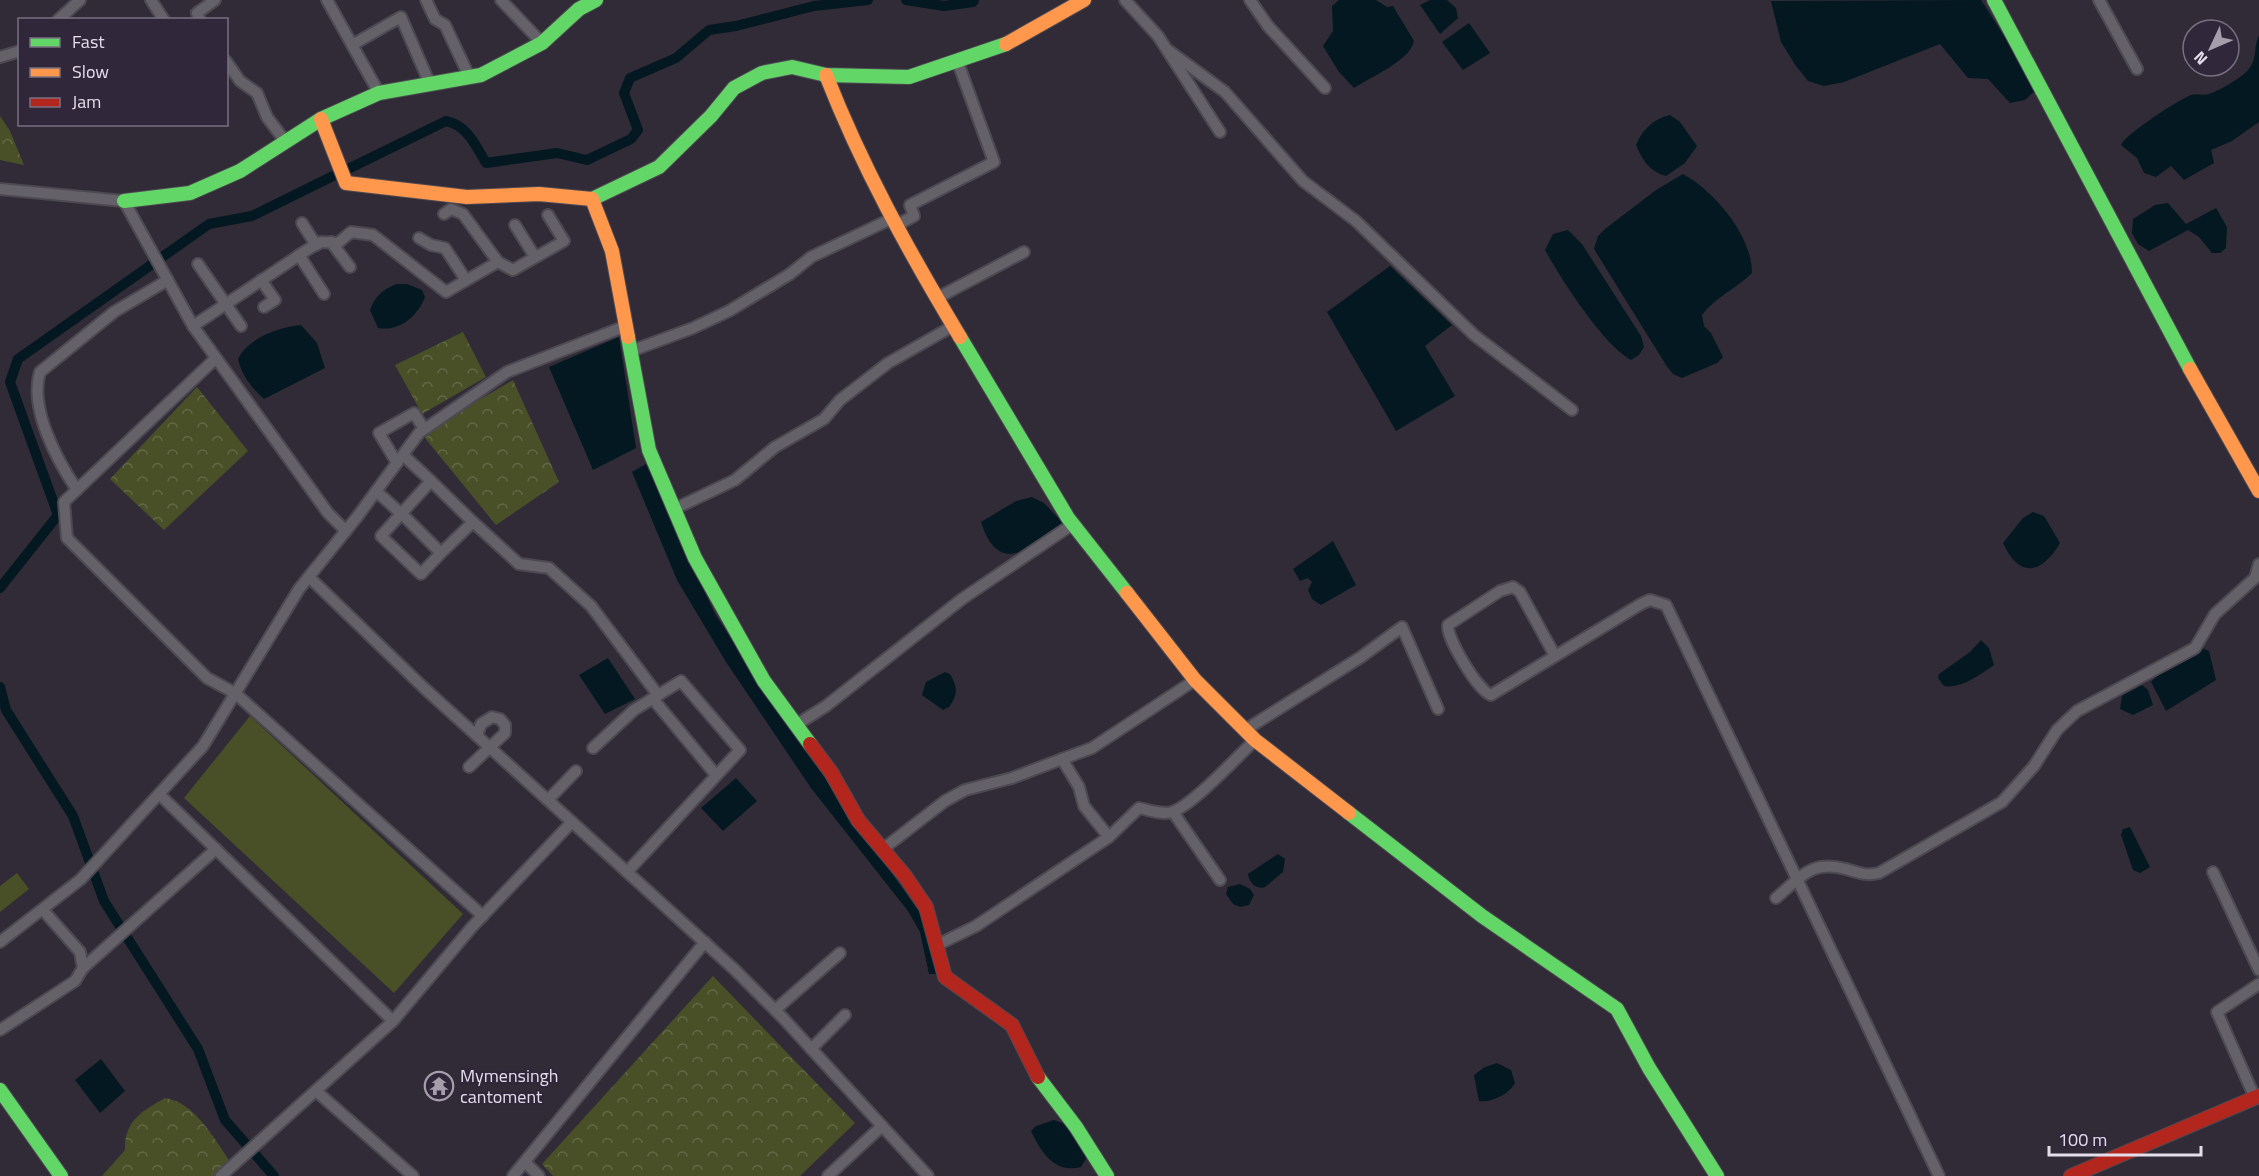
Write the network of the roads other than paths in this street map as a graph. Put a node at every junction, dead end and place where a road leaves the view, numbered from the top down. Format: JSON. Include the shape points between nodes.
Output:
{"nodes":[{"id":1,"x":80,"y":0,"type":"edge"},
{"id":2,"x":151,"y":0,"type":"edge"},
{"id":3,"x":215,"y":0,"type":"edge"},
{"id":4,"x":327,"y":0,"type":"edge"},
{"id":5,"x":426,"y":0,"type":"edge"},
{"id":6,"x":501,"y":0,"type":"edge"},
{"id":7,"x":596,"y":0,"type":"edge"},
{"id":8,"x":1084,"y":0,"type":"edge"},
{"id":9,"x":1125,"y":0,"type":"edge"},
{"id":10,"x":1250,"y":0,"type":"edge"},
{"id":11,"x":1994,"y":0,"type":"edge"},
{"id":12,"x":2099,"y":0,"type":"edge"},
{"id":13,"x":60,"y":18,"type":"edge"},
{"id":14,"x":163,"y":18,"type":"edge"},
{"id":15,"x":198,"y":18,"type":"edge"},
{"id":16,"x":542,"y":43,"type":"junction"},
{"id":17,"x":352,"y":45,"type":"junction"},
{"id":18,"x":1169,"y":51,"type":"junction"},
{"id":19,"x":18,"y":52,"type":"edge"},
{"id":20,"x":0,"y":57,"type":"edge"},
{"id":21,"x":957,"y":60,"type":"junction"},
{"id":22,"x":228,"y":64,"type":"edge"},
{"id":23,"x":2137,"y":69,"type":"dead end"},
{"id":24,"x":825,"y":75,"type":"junction"},
{"id":25,"x":469,"y":76,"type":"junction"},
{"id":26,"x":429,"y":82,"type":"junction"},
{"id":27,"x":1324,"y":88,"type":"dead end"},
{"id":28,"x":379,"y":93,"type":"junction"},
{"id":29,"x":321,"y":119,"type":"junction"},
{"id":30,"x":1220,"y":132,"type":"dead end"},
{"id":31,"x":285,"y":141,"type":"junction"},
{"id":32,"x":0,"y":189,"type":"edge"},
{"id":33,"x":592,"y":199,"type":"junction"},
{"id":34,"x":124,"y":201,"type":"junction"},
{"id":35,"x":444,"y":214,"type":"dead end"},
{"id":36,"x":548,"y":215,"type":"dead end"},
{"id":37,"x":893,"y":222,"type":"junction"},
{"id":38,"x":302,"y":223,"type":"dead end"},
{"id":39,"x":515,"y":225,"type":"dead end"},
{"id":40,"x":419,"y":238,"type":"dead end"},
{"id":41,"x":331,"y":242,"type":"junction"},
{"id":42,"x":316,"y":245,"type":"junction"},
{"id":43,"x":1024,"y":252,"type":"dead end"},
{"id":44,"x":299,"y":255,"type":"junction"},
{"id":45,"x":535,"y":257,"type":"junction"},
{"id":46,"x":498,"y":262,"type":"junction"},
{"id":47,"x":198,"y":264,"type":"dead end"},
{"id":48,"x":350,"y":267,"type":"dead end"},
{"id":49,"x":168,"y":280,"type":"junction"},
{"id":50,"x":261,"y":280,"type":"junction"},
{"id":51,"x":466,"y":280,"type":"junction"},
{"id":52,"x":324,"y":294,"type":"dead end"},
{"id":53,"x":937,"y":298,"type":"junction"},
{"id":54,"x":225,"y":304,"type":"junction"},
{"id":55,"x":264,"y":307,"type":"dead end"},
{"id":56,"x":194,"y":326,"type":"junction"},
{"id":57,"x":241,"y":326,"type":"dead end"},
{"id":58,"x":626,"y":326,"type":"junction"},
{"id":59,"x":952,"y":326,"type":"junction"},
{"id":60,"x":631,"y":351,"type":"junction"},
{"id":61,"x":216,"y":358,"type":"junction"},
{"id":62,"x":1572,"y":410,"type":"dead end"},
{"id":63,"x":424,"y":429,"type":"junction"},
{"id":64,"x":400,"y":459,"type":"junction"},
{"id":65,"x":431,"y":481,"type":"junction"},
{"id":66,"x":77,"y":490,"type":"junction"},
{"id":67,"x":376,"y":491,"type":"junction"},
{"id":68,"x":2259,"y":491,"type":"edge"},
{"id":69,"x":674,"y":509,"type":"junction"},
{"id":70,"x":401,"y":513,"type":"junction"},
{"id":71,"x":473,"y":522,"type":"junction"},
{"id":72,"x":1073,"y":524,"type":"junction"},
{"id":73,"x":346,"y":531,"type":"junction"},
{"id":74,"x":441,"y":553,"type":"junction"},
{"id":75,"x":2259,"y":564,"type":"edge"},
{"id":76,"x":309,"y":577,"type":"junction"},
{"id":77,"x":1554,"y":654,"type":"junction"},
{"id":78,"x":1195,"y":680,"type":"junction"},
{"id":79,"x":235,"y":693,"type":"junction"},
{"id":80,"x":655,"y":697,"type":"junction"},
{"id":81,"x":1438,"y":709,"type":"dead end"},
{"id":82,"x":796,"y":725,"type":"junction"},
{"id":83,"x":1250,"y":735,"type":"junction"},
{"id":84,"x":477,"y":736,"type":"junction"},
{"id":85,"x":489,"y":746,"type":"junction"},
{"id":86,"x":592,"y":748,"type":"dead end"},
{"id":87,"x":1062,"y":759,"type":"junction"},
{"id":88,"x":469,"y":767,"type":"dead end"},
{"id":89,"x":576,"y":771,"type":"dead end"},
{"id":90,"x":716,"y":775,"type":"junction"},
{"id":91,"x":159,"y":794,"type":"junction"},
{"id":92,"x":548,"y":800,"type":"junction"},
{"id":93,"x":1173,"y":812,"type":"junction"},
{"id":94,"x":572,"y":822,"type":"junction"},
{"id":95,"x":1109,"y":837,"type":"junction"},
{"id":96,"x":216,"y":849,"type":"junction"},
{"id":97,"x":883,"y":849,"type":"junction"},
{"id":98,"x":627,"y":872,"type":"junction"},
{"id":99,"x":2213,"y":872,"type":"dead end"},
{"id":100,"x":1798,"y":879,"type":"junction"},
{"id":101,"x":1220,"y":880,"type":"dead end"},
{"id":102,"x":1776,"y":898,"type":"dead end"},
{"id":103,"x":43,"y":910,"type":"junction"},
{"id":104,"x":483,"y":916,"type":"junction"},
{"id":105,"x":0,"y":942,"type":"edge"},
{"id":106,"x":705,"y":942,"type":"junction"},
{"id":107,"x":937,"y":945,"type":"junction"},
{"id":108,"x":840,"y":953,"type":"dead end"},
{"id":109,"x":82,"y":968,"type":"junction"},
{"id":110,"x":2259,"y":970,"type":"edge"},
{"id":111,"x":2259,"y":984,"type":"edge"},
{"id":112,"x":775,"y":1010,"type":"junction"},
{"id":113,"x":845,"y":1016,"type":"dead end"},
{"id":114,"x":393,"y":1021,"type":"junction"},
{"id":115,"x":0,"y":1030,"type":"edge"},
{"id":116,"x":811,"y":1048,"type":"junction"},
{"id":117,"x":0,"y":1090,"type":"edge"},
{"id":118,"x":315,"y":1091,"type":"junction"},
{"id":119,"x":2257,"y":1097,"type":"edge"},
{"id":120,"x":882,"y":1126,"type":"junction"},
{"id":121,"x":525,"y":1162,"type":"junction"},
{"id":122,"x":61,"y":1176,"type":"edge"},
{"id":123,"x":221,"y":1176,"type":"edge"},
{"id":124,"x":413,"y":1176,"type":"edge"},
{"id":125,"x":513,"y":1176,"type":"edge"},
{"id":126,"x":539,"y":1176,"type":"edge"},
{"id":127,"x":828,"y":1176,"type":"edge"},
{"id":128,"x":928,"y":1176,"type":"edge"},
{"id":129,"x":1107,"y":1176,"type":"edge"},
{"id":130,"x":1716,"y":1176,"type":"edge"},
{"id":131,"x":1939,"y":1176,"type":"edge"},
{"id":132,"x":2071,"y":1176,"type":"edge"}],
"edges":[{"from":1,"to":13,"type":"street"},
{"from":2,"to":14,"type":"street"},
{"from":3,"to":15,"type":"street","via":[[197,13]]},
{"from":4,"to":17,"type":"street"},
{"from":5,"to":25,"type":"street","via":[[435,19],[445,25]]},
{"from":6,"to":16,"type":"street"},
{"from":7,"to":16,"type":"street","via":[[579,9]]},
{"from":8,"to":21,"type":"street","via":[[1006,45]]},
{"from":9,"to":18,"type":"street"},
{"from":10,"to":27,"type":"street"},
{"from":11,"to":68,"type":"street","via":[[2181,354]]},
{"from":12,"to":23,"type":"street"},
{"from":16,"to":25,"type":"street","via":[[481,75]]},
{"from":17,"to":26,"type":"street","via":[[401,17]]},
{"from":17,"to":28,"type":"street"},
{"from":18,"to":30,"type":"street"},
{"from":18,"to":62,"type":"street","via":[[1226,92],[1304,181],[1356,221],[1474,335]]},
{"from":19,"to":20,"type":"street"},
{"from":21,"to":24,"type":"street","via":[[909,77]]},
{"from":21,"to":37,"type":"street","via":[[994,162],[910,205],[914,216]]},
{"from":22,"to":31,"type":"street","via":[[240,81],[257,93],[269,120]]},
{"from":24,"to":33,"type":"street","via":[[792,67],[762,73],[734,88],[659,168]]},
{"from":24,"to":37,"type":"street"},
{"from":25,"to":26,"type":"street"},
{"from":26,"to":28,"type":"street"},
{"from":28,"to":29,"type":"street"},
{"from":29,"to":31,"type":"street"},
{"from":29,"to":33,"type":"street","via":[[346,183],[467,197],[539,194]]},
{"from":31,"to":34,"type":"street","via":[[240,171],[190,193]]},
{"from":32,"to":34,"type":"street"},
{"from":33,"to":58,"type":"street","via":[[612,251]]},
{"from":34,"to":49,"type":"street"},
{"from":35,"to":46,"type":"street","via":[[451,209],[463,214]]},
{"from":36,"to":45,"type":"street","via":[[564,241]]},
{"from":37,"to":53,"type":"street"},
{"from":37,"to":60,"type":"street","via":[[811,257],[729,312]]},
{"from":38,"to":42,"type":"street"},
{"from":39,"to":45,"type":"street"},
{"from":40,"to":51,"type":"street","via":[[445,248]]},
{"from":41,"to":42,"type":"street"},
{"from":41,"to":48,"type":"street"},
{"from":41,"to":51,"type":"street","via":[[338,243],[351,232],[373,235],[446,292]]},
{"from":42,"to":44,"type":"street"},
{"from":43,"to":53,"type":"street"},
{"from":44,"to":50,"type":"street"},
{"from":44,"to":52,"type":"street"},
{"from":45,"to":46,"type":"street","via":[[513,270]]},
{"from":46,"to":51,"type":"street"},
{"from":47,"to":54,"type":"street"},
{"from":49,"to":56,"type":"street"},
{"from":49,"to":66,"type":"street","via":[[114,312],[40,372],[39,407],[58,460]]},
{"from":50,"to":54,"type":"street"},
{"from":50,"to":55,"type":"street","via":[[275,300]]},
{"from":53,"to":59,"type":"street"},
{"from":54,"to":56,"type":"street"},
{"from":54,"to":57,"type":"street"},
{"from":56,"to":61,"type":"street"},
{"from":58,"to":60,"type":"street"},
{"from":58,"to":63,"type":"street","via":[[507,372]]},
{"from":59,"to":69,"type":"street","via":[[888,363],[840,400],[824,419],[775,447],[735,480]]},
{"from":59,"to":72,"type":"street"},
{"from":60,"to":69,"type":"street","via":[[649,450]]},
{"from":61,"to":66,"type":"street"},
{"from":61,"to":73,"type":"street","via":[[328,513]]},
{"from":63,"to":64,"type":"street"},
{"from":63,"to":64,"type":"street","via":[[414,413],[379,433]]},
{"from":64,"to":65,"type":"street"},
{"from":64,"to":67,"type":"street"},
{"from":65,"to":70,"type":"street"},
{"from":65,"to":71,"type":"street"},
{"from":66,"to":79,"type":"street","via":[[64,502],[67,538],[207,678]]},
{"from":67,"to":70,"type":"street"},
{"from":67,"to":73,"type":"street"},
{"from":69,"to":82,"type":"street","via":[[695,558],[758,671]]},
{"from":70,"to":74,"type":"street"},
{"from":70,"to":74,"type":"street","via":[[381,536],[422,574]]},
{"from":71,"to":74,"type":"street"},
{"from":71,"to":80,"type":"street","via":[[519,564],[549,568],[591,606]]},
{"from":72,"to":78,"type":"street"},
{"from":72,"to":82,"type":"street","via":[[962,599],[826,706]]},
{"from":73,"to":76,"type":"street"},
{"from":75,"to":100,"type":"street","via":[[2255,578],[2215,614],[2195,648],[2077,711],[2057,730],[2034,766],[2002,802],[1879,873],[1866,876],[1827,864]]},
{"from":76,"to":79,"type":"street"},
{"from":76,"to":84,"type":"street"},
{"from":77,"to":77,"type":"street","via":[[1520,592],[1513,587],[1500,591],[1448,625],[1447,633],[1481,690],[1491,695]]},
{"from":77,"to":100,"type":"street","via":[[1641,604],[1650,600],[1666,604]]},
{"from":78,"to":83,"type":"street"},
{"from":78,"to":87,"type":"street","via":[[1092,748]]},
{"from":79,"to":91,"type":"street","via":[[203,746]]},
{"from":79,"to":104,"type":"street"},
{"from":80,"to":86,"type":"street","via":[[634,710]]},
{"from":80,"to":90,"type":"street"},
{"from":80,"to":90,"type":"street","via":[[681,681],[740,750]]},
{"from":81,"to":83,"type":"street","via":[[1402,627]]},
{"from":82,"to":97,"type":"street","via":[[831,772],[858,820]]},
{"from":83,"to":93,"type":"street","via":[[1208,785]]},
{"from":83,"to":130,"type":"street","via":[[1482,916],[1617,1009]]},
{"from":84,"to":85,"type":"street"},
{"from":84,"to":85,"type":"street","via":[[482,724],[492,717],[500,719],[505,733]]},
{"from":85,"to":88,"type":"street"},
{"from":85,"to":92,"type":"street"},
{"from":87,"to":95,"type":"street","via":[[1084,806]]},
{"from":87,"to":97,"type":"street","via":[[965,790]]},
{"from":89,"to":92,"type":"street"},
{"from":90,"to":98,"type":"street"},
{"from":91,"to":96,"type":"street"},
{"from":91,"to":103,"type":"street","via":[[81,879]]},
{"from":92,"to":94,"type":"street"},
{"from":93,"to":95,"type":"street","via":[[1139,808]]},
{"from":93,"to":101,"type":"street"},
{"from":94,"to":98,"type":"street"},
{"from":94,"to":104,"type":"street"},
{"from":95,"to":107,"type":"street","via":[[976,926]]},
{"from":96,"to":109,"type":"street"},
{"from":96,"to":114,"type":"street"},
{"from":97,"to":107,"type":"street","via":[[926,907]]},
{"from":98,"to":106,"type":"street"},
{"from":99,"to":110,"type":"street"},
{"from":100,"to":102,"type":"street"},
{"from":100,"to":131,"type":"street"},
{"from":103,"to":105,"type":"street"},
{"from":103,"to":109,"type":"street","via":[[80,952]]},
{"from":104,"to":114,"type":"street"},
{"from":106,"to":112,"type":"street"},
{"from":106,"to":121,"type":"street"},
{"from":107,"to":129,"type":"street","via":[[945,977],[1012,1025],[1042,1085],[1076,1127]]},
{"from":108,"to":112,"type":"street"},
{"from":109,"to":115,"type":"street","via":[[75,981]]},
{"from":111,"to":119,"type":"street","via":[[2217,1012]]},
{"from":112,"to":116,"type":"street"},
{"from":113,"to":116,"type":"street"},
{"from":114,"to":118,"type":"street"},
{"from":116,"to":120,"type":"street"},
{"from":117,"to":122,"type":"street"},
{"from":118,"to":123,"type":"street"},
{"from":118,"to":124,"type":"street"},
{"from":119,"to":132,"type":"street"},
{"from":120,"to":127,"type":"street"},
{"from":120,"to":128,"type":"street"},
{"from":121,"to":125,"type":"street"},
{"from":121,"to":126,"type":"street"}]}
